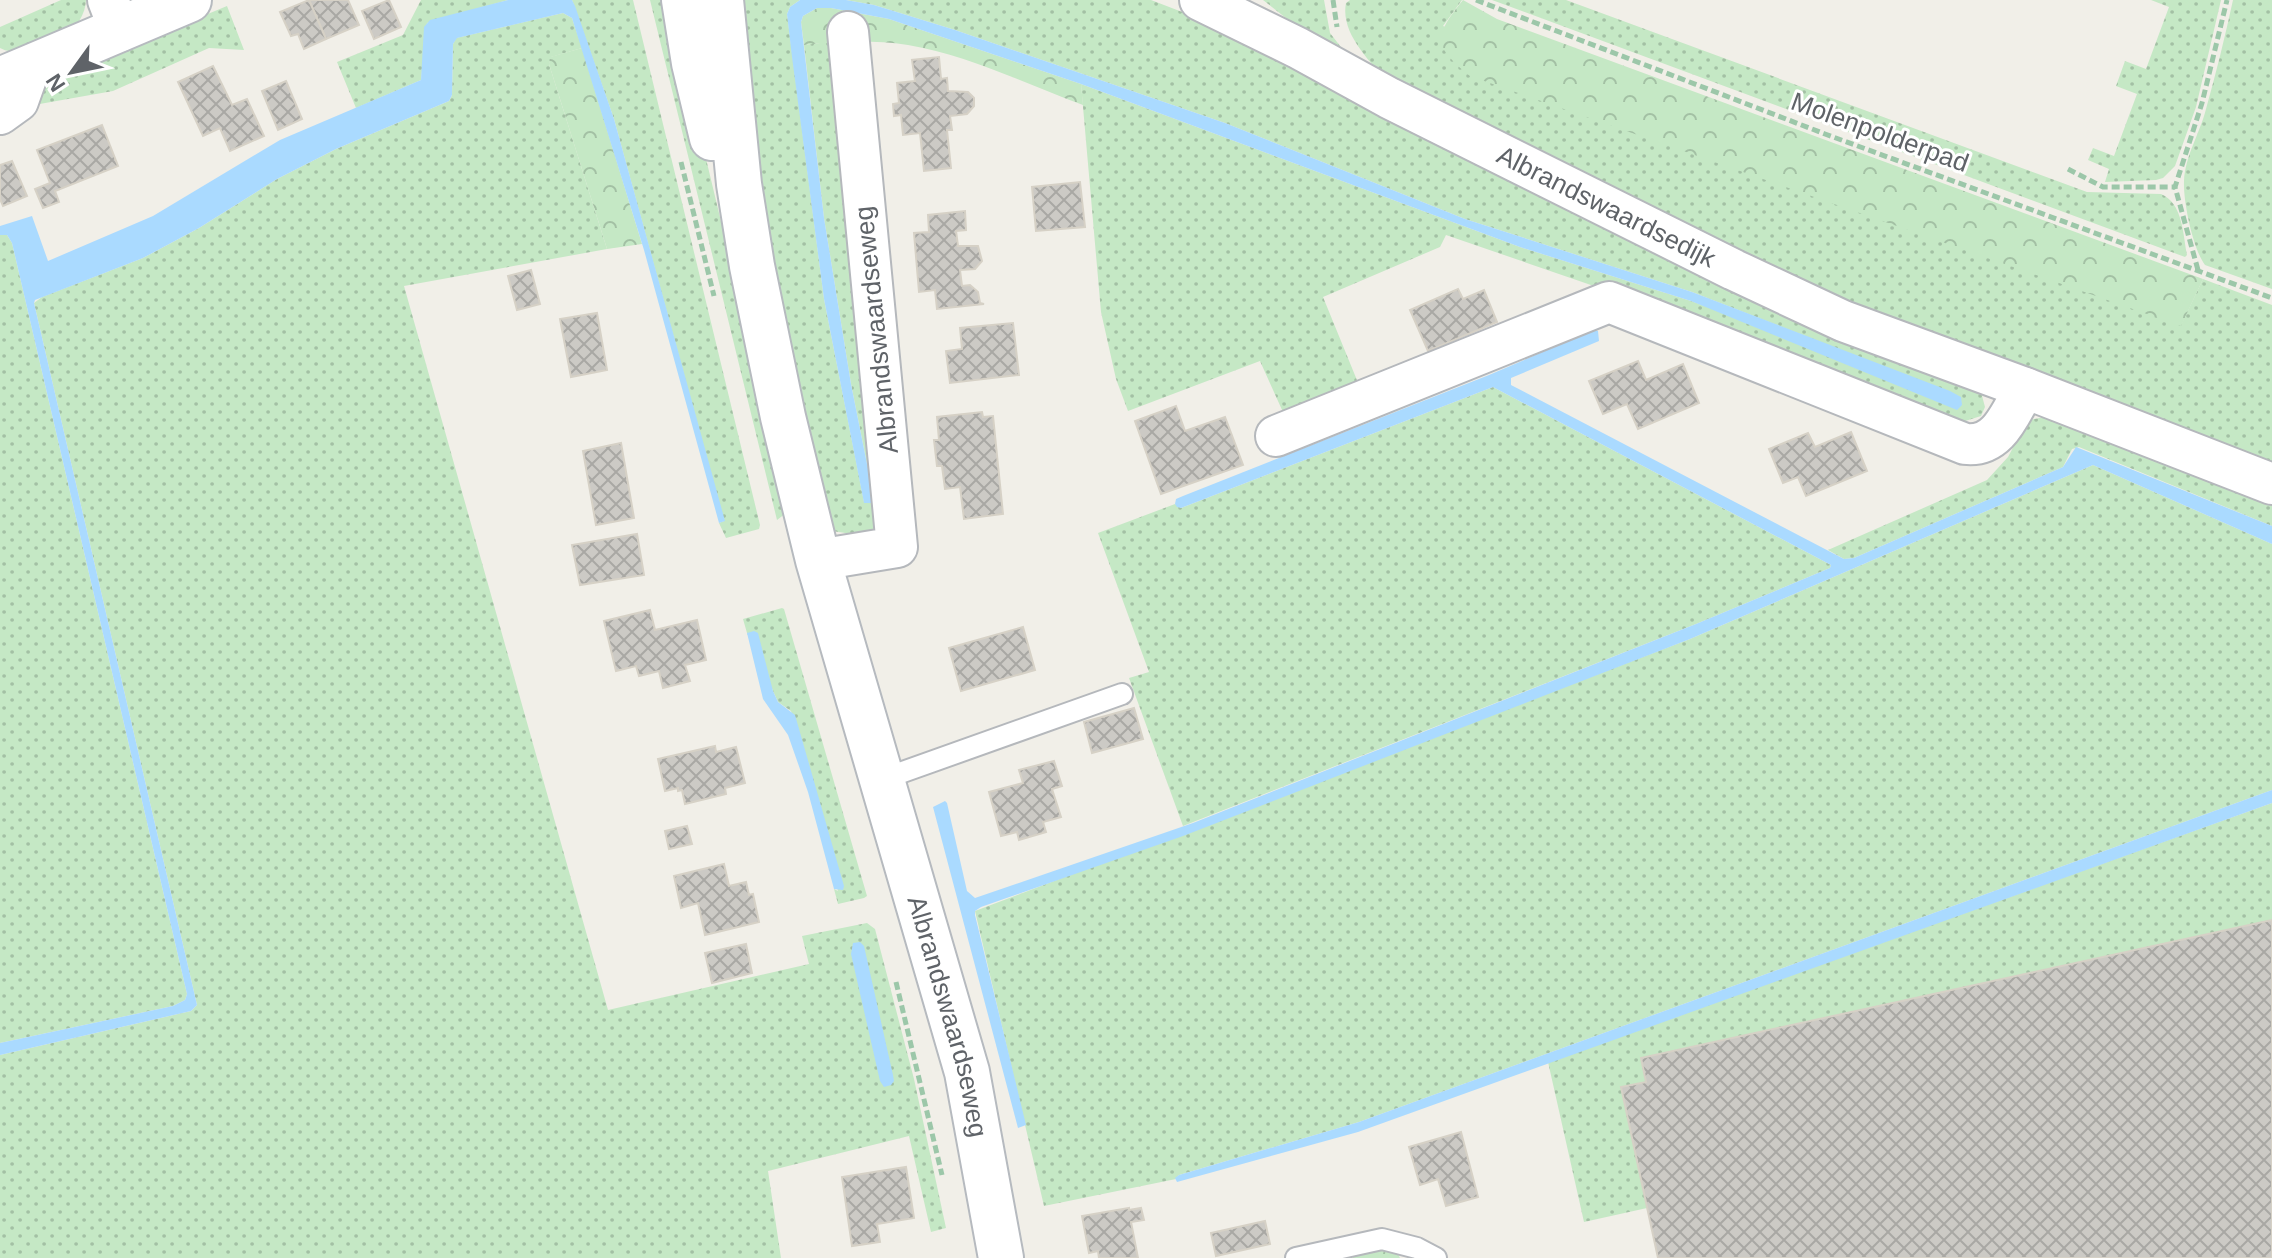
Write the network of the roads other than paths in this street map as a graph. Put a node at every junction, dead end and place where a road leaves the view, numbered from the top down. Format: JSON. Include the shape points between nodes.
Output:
{"nodes":[{"id":1,"x":189,"y":0,"type":"edge"},
{"id":2,"x":684,"y":0,"type":"edge"},
{"id":3,"x":721,"y":0,"type":"edge"},
{"id":4,"x":1200,"y":0,"type":"edge"},
{"id":5,"x":114,"y":15,"type":"edge"},
{"id":6,"x":848,"y":32,"type":"dead end"},
{"id":7,"x":14,"y":75,"type":"edge"},
{"id":8,"x":0,"y":114,"type":"edge"},
{"id":9,"x":752,"y":266,"type":"junction"},
{"id":10,"x":2025,"y":388,"type":"junction"},
{"id":11,"x":1276,"y":436,"type":"dead end"},
{"id":12,"x":2272,"y":484,"type":"edge"},
{"id":13,"x":818,"y":560,"type":"junction"},
{"id":14,"x":1122,"y":694,"type":"dead end"},
{"id":15,"x":883,"y":779,"type":"junction"},
{"id":16,"x":1001,"y":1258,"type":"edge"},
{"id":17,"x":1296,"y":1258,"type":"edge"},
{"id":18,"x":1436,"y":1258,"type":"edge"}],
"edges":[{"from":1,"to":5,"type":"street"},
{"from":2,"to":9,"type":"street","name":"Albrandswaardseweg","via":[[724,186]]},
{"from":3,"to":9,"type":"street","name":"Albrandswaardseweg"},
{"from":4,"to":10,"type":"street","name":"Albrandswaardsedijk","via":[[1790,296]]},
{"from":5,"to":7,"type":"street"},
{"from":6,"to":13,"type":"street","name":"Albrandswaardseweg","via":[[897,547]]},
{"from":7,"to":8,"type":"street","via":[[18,101]]},
{"from":9,"to":13,"type":"street","name":"Albrandswaardseweg"},
{"from":10,"to":11,"type":"street","via":[[1997,435],[1987,442],[1965,444],[1609,302]]},
{"from":10,"to":12,"type":"street","name":"Albrandswaardsedijk"},
{"from":13,"to":15,"type":"street","name":"Albrandswaardseweg"},
{"from":14,"to":15,"type":"lane"},
{"from":15,"to":16,"type":"street","name":"Albrandswaardseweg","via":[[967,1072]]},
{"from":17,"to":18,"type":"lane","via":[[1382,1239]]}]}
